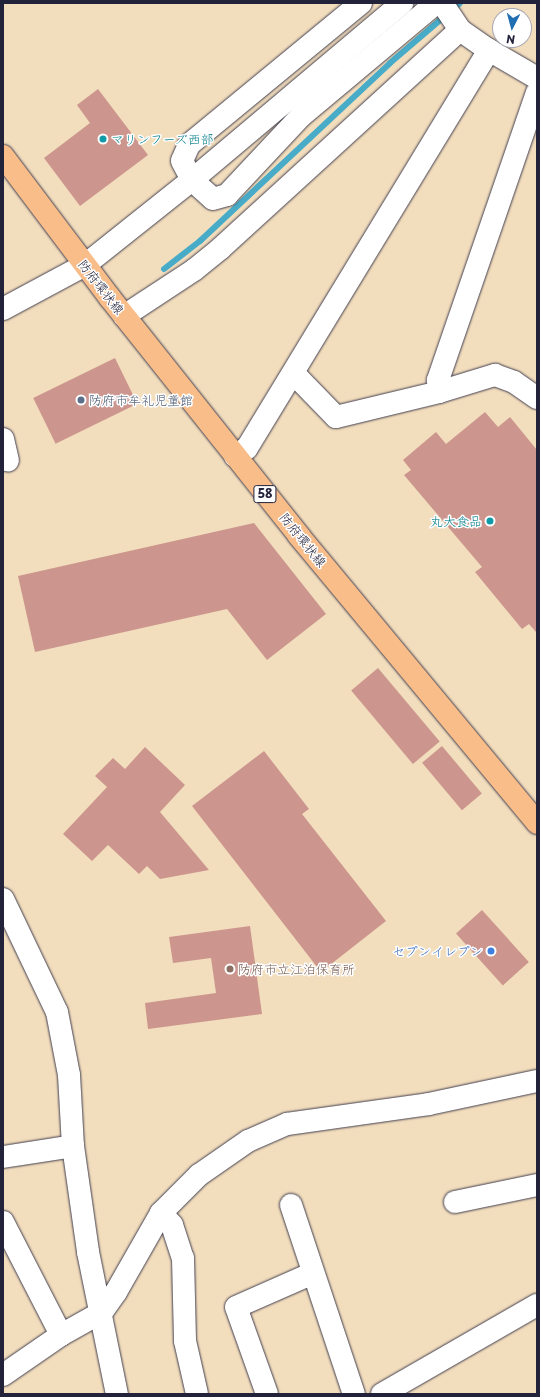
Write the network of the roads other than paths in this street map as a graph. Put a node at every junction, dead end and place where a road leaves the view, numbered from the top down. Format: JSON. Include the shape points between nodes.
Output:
{"nodes":[{"id":1,"x":361,"y":3,"type":"edge"},
{"id":2,"x":402,"y":3,"type":"edge"},
{"id":3,"x":448,"y":13,"type":"edge"},
{"id":4,"x":489,"y":50,"type":"junction"},
{"id":5,"x":537,"y":78,"type":"edge"},
{"id":6,"x":537,"y":93,"type":"edge"},
{"id":7,"x":3,"y":156,"type":"edge"},
{"id":8,"x":192,"y":180,"type":"junction"},
{"id":9,"x":85,"y":265,"type":"junction"},
{"id":10,"x":3,"y":309,"type":"edge"},
{"id":11,"x":124,"y":316,"type":"junction"},
{"id":12,"x":292,"y":376,"type":"junction"},
{"id":13,"x":439,"y":392,"type":"junction"},
{"id":14,"x":537,"y":398,"type":"edge"},
{"id":15,"x":235,"y":456,"type":"junction"},
{"id":16,"x":536,"y":821,"type":"edge"},
{"id":17,"x":3,"y":899,"type":"edge"},
{"id":18,"x":537,"y":1081,"type":"edge"},
{"id":19,"x":73,"y":1146,"type":"junction"},
{"id":20,"x":3,"y":1157,"type":"edge"},
{"id":21,"x":537,"y":1185,"type":"edge"},
{"id":22,"x":455,"y":1202,"type":"dead end"},
{"id":23,"x":291,"y":1204,"type":"dead end"},
{"id":24,"x":162,"y":1213,"type":"junction"},
{"id":25,"x":6,"y":1235,"type":"edge"},
{"id":26,"x":313,"y":1273,"type":"junction"},
{"id":27,"x":537,"y":1305,"type":"edge"},
{"id":28,"x":102,"y":1312,"type":"junction"},
{"id":29,"x":61,"y":1335,"type":"junction"},
{"id":30,"x":3,"y":1375,"type":"edge"},
{"id":31,"x":117,"y":1394,"type":"edge"},
{"id":32,"x":196,"y":1394,"type":"edge"},
{"id":33,"x":267,"y":1394,"type":"edge"},
{"id":34,"x":354,"y":1394,"type":"edge"},
{"id":35,"x":382,"y":1394,"type":"edge"}],
"edges":[{"from":1,"to":8,"type":"street","via":[[189,145],[182,161]]},
{"from":2,"to":8,"type":"street"},
{"from":3,"to":4,"type":"street"},
{"from":3,"to":8,"type":"street","via":[[302,116],[227,195],[213,199]]},
{"from":3,"to":11,"type":"street","via":[[221,248],[194,270]]},
{"from":4,"to":5,"type":"street"},
{"from":4,"to":12,"type":"street"},
{"from":6,"to":13,"type":"street","via":[[438,380]]},
{"from":7,"to":9,"type":"main road","name":"防府環状線","number":"58"},
{"from":8,"to":9,"type":"street"},
{"from":9,"to":10,"type":"street"},
{"from":9,"to":11,"type":"main road","name":"防府環状線","number":"58"},
{"from":11,"to":15,"type":"main road","name":"防府環状線","number":"58"},
{"from":12,"to":13,"type":"street","via":[[299,379],[336,416]]},
{"from":12,"to":15,"type":"street","via":[[247,448]]},
{"from":13,"to":14,"type":"street","via":[[495,375],[514,382]]},
{"from":15,"to":16,"type":"main road","name":"防府環状線","number":"58"},
{"from":17,"to":19,"type":"street","via":[[57,1012],[69,1075]]},
{"from":18,"to":24,"type":"street","via":[[429,1104],[287,1124],[248,1141],[199,1175]]},
{"from":19,"to":20,"type":"street"},
{"from":19,"to":28,"type":"street","via":[[88,1252]]},
{"from":21,"to":22,"type":"street"},
{"from":23,"to":26,"type":"street"},
{"from":24,"to":28,"type":"street"},
{"from":24,"to":32,"type":"street","via":[[172,1225],[183,1258],[185,1341]]},
{"from":25,"to":29,"type":"street"},
{"from":26,"to":33,"type":"street","via":[[236,1307]]},
{"from":26,"to":34,"type":"street"},
{"from":27,"to":35,"type":"street"},
{"from":28,"to":29,"type":"street"},
{"from":28,"to":31,"type":"street"},
{"from":29,"to":30,"type":"street"}]}
